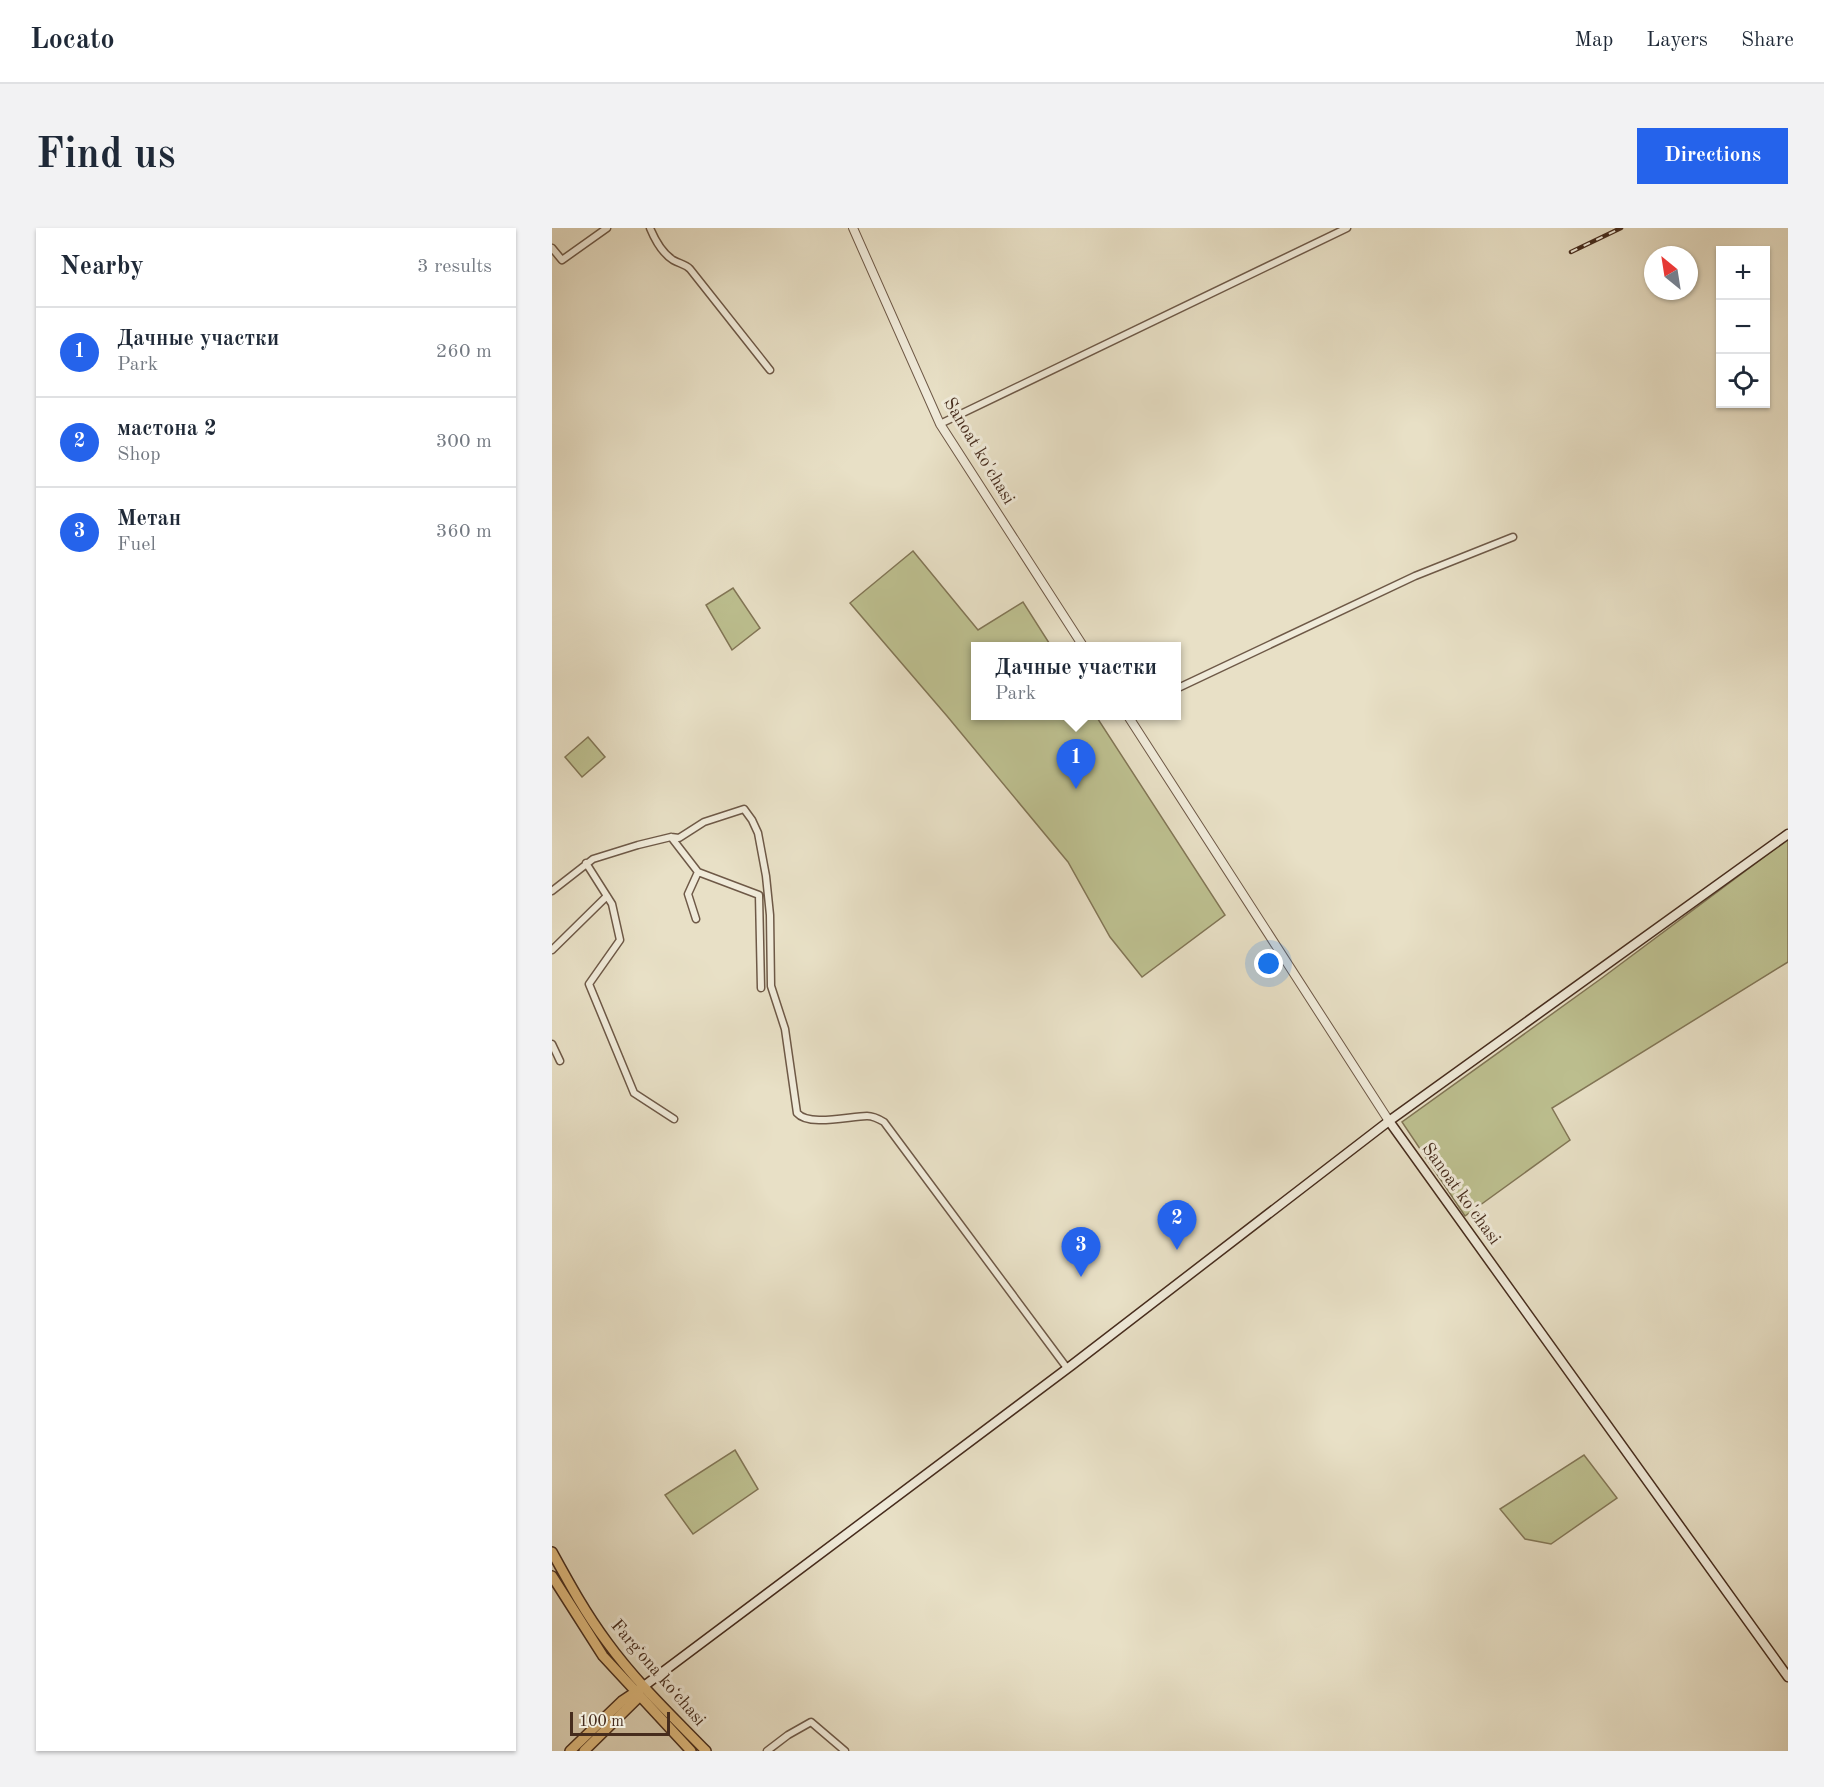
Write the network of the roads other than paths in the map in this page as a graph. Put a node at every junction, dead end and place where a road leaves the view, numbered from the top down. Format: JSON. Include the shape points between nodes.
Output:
{"nodes":[{"id":1,"x":607,"y":228,"type":"edge"},
{"id":2,"x":650,"y":228,"type":"edge"},
{"id":3,"x":853,"y":228,"type":"edge"},
{"id":4,"x":1347,"y":228,"type":"edge"},
{"id":5,"x":552,"y":248,"type":"edge"},
{"id":6,"x":770,"y":370,"type":"dead end"},
{"id":7,"x":940,"y":424,"type":"junction"},
{"id":8,"x":1513,"y":537,"type":"dead end"},
{"id":9,"x":1080,"y":642,"type":"edge"},
{"id":10,"x":1181,"y":687,"type":"edge"},
{"id":11,"x":1131,"y":720,"type":"edge"},
{"id":12,"x":1788,"y":834,"type":"edge"},
{"id":13,"x":671,"y":837,"type":"junction"},
{"id":14,"x":586,"y":863,"type":"junction"},
{"id":15,"x":698,"y":872,"type":"junction"},
{"id":16,"x":552,"y":891,"type":"edge"},
{"id":17,"x":607,"y":896,"type":"junction"},
{"id":18,"x":696,"y":919,"type":"dead end"},
{"id":19,"x":552,"y":950,"type":"edge"},
{"id":20,"x":761,"y":988,"type":"dead end"},
{"id":21,"x":552,"y":1044,"type":"edge"},
{"id":22,"x":560,"y":1061,"type":"dead end"},
{"id":23,"x":674,"y":1119,"type":"dead end"},
{"id":24,"x":1389,"y":1121,"type":"junction"},
{"id":25,"x":1067,"y":1368,"type":"junction"},
{"id":26,"x":552,"y":1552,"type":"edge"},
{"id":27,"x":552,"y":1576,"type":"edge"},
{"id":28,"x":1788,"y":1677,"type":"edge"},
{"id":29,"x":646,"y":1688,"type":"junction"},
{"id":30,"x":637,"y":1695,"type":"junction"},
{"id":31,"x":570,"y":1751,"type":"edge"},
{"id":32,"x":584,"y":1751,"type":"edge"},
{"id":33,"x":691,"y":1751,"type":"edge"},
{"id":34,"x":705,"y":1751,"type":"edge"},
{"id":35,"x":766,"y":1751,"type":"edge"},
{"id":36,"x":845,"y":1751,"type":"edge"}],
"edges":[{"from":1,"to":5,"type":"street","via":[[562,260]]},
{"from":2,"to":6,"type":"street","via":[[667,256],[686,264]]},
{"from":3,"to":7,"type":"street","name":"Sanoat ko'chasi"},
{"from":4,"to":7,"type":"street"},
{"from":7,"to":9,"type":"street","name":"Sanoat ko'chasi"},
{"from":8,"to":10,"type":"street","via":[[1415,576]]},
{"from":11,"to":24,"type":"street","name":"Sanoat ko'chasi"},
{"from":12,"to":24,"type":"main road"},
{"from":13,"to":14,"type":"street"},
{"from":13,"to":15,"type":"street"},
{"from":13,"to":25,"type":"street","via":[[679,838],[704,822],[744,809],[758,833],[766,876],[771,986],[785,1029],[797,1113],[800,1117],[838,1120],[869,1116],[884,1122]]},
{"from":14,"to":16,"type":"street"},
{"from":14,"to":17,"type":"street"},
{"from":15,"to":18,"type":"street","via":[[688,894]]},
{"from":15,"to":20,"type":"street","via":[[759,895]]},
{"from":17,"to":19,"type":"street"},
{"from":17,"to":23,"type":"street","via":[[620,940],[589,984],[634,1093]]},
{"from":21,"to":22,"type":"street"},
{"from":24,"to":25,"type":"main road"},
{"from":24,"to":28,"type":"main road","name":"Sanoat ko'chasi"},
{"from":25,"to":29,"type":"main road"},
{"from":26,"to":29,"type":"main road","name":"Fargʻona koʻchasi","via":[[608,1644]]},
{"from":27,"to":30,"type":"main road","name":"Fargʻona koʻchasi","via":[[598,1650]]},
{"from":29,"to":30,"type":"main road"},
{"from":29,"to":34,"type":"main road","name":"Fargʻona koʻchasi"},
{"from":30,"to":31,"type":"main road","via":[[622,1701]]},
{"from":30,"to":32,"type":"main road"},
{"from":30,"to":33,"type":"main road","name":"Fargʻona koʻchasi"},
{"from":35,"to":36,"type":"street","via":[[811,1722]]}]}
